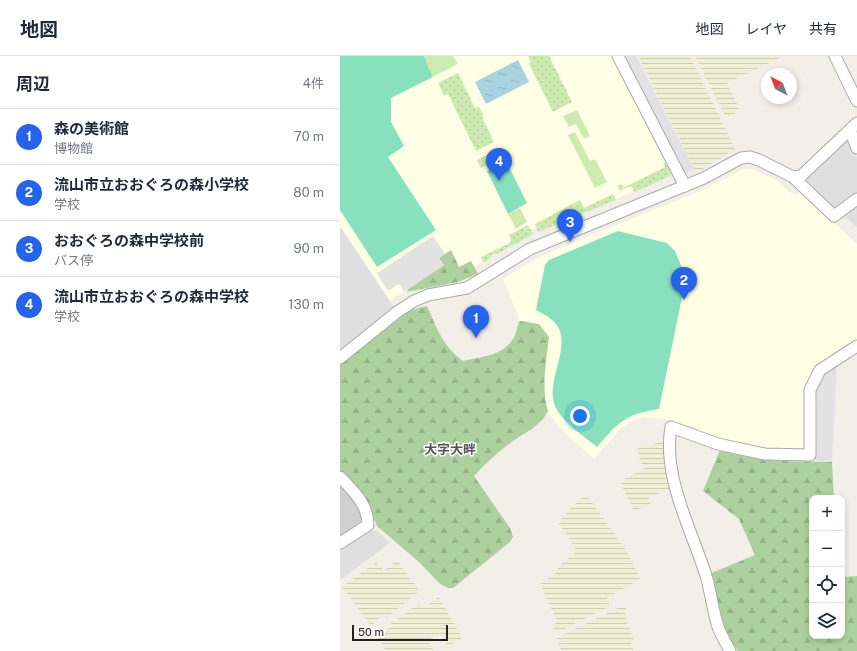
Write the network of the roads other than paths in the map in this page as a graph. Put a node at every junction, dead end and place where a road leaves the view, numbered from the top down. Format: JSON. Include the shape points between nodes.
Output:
{"nodes":[{"id":1,"x":618,"y":56,"type":"edge"},
{"id":2,"x":836,"y":56,"type":"edge"},
{"id":3,"x":857,"y":101,"type":"edge"},
{"id":4,"x":853,"y":126,"type":"edge"},
{"id":5,"x":857,"y":148,"type":"edge"},
{"id":6,"x":793,"y":177,"type":"junction"},
{"id":7,"x":685,"y":186,"type":"junction"},
{"id":8,"x":857,"y":199,"type":"edge"},
{"id":9,"x":857,"y":346,"type":"edge"},
{"id":10,"x":340,"y":358,"type":"edge"},
{"id":11,"x":340,"y":477,"type":"edge"},
{"id":12,"x":340,"y":543,"type":"edge"},
{"id":13,"x":730,"y":651,"type":"edge"}],
"edges":[{"from":1,"to":7,"type":"street"},
{"from":2,"to":3,"type":"street"},
{"from":4,"to":5,"type":"street"},
{"from":4,"to":6,"type":"street","via":[[801,176]]},
{"from":6,"to":7,"type":"street","via":[[750,157],[741,158]]},
{"from":6,"to":8,"type":"street","via":[[834,216]]},
{"from":7,"to":10,"type":"street","via":[[530,249],[467,288],[428,295],[414,301]]},
{"from":9,"to":13,"type":"street","via":[[820,370],[810,390],[810,455],[765,454],[718,444],[671,427],[671,462],[684,519],[707,580],[718,628]]},
{"from":11,"to":12,"type":"street","via":[[361,500],[368,525]]}]}
